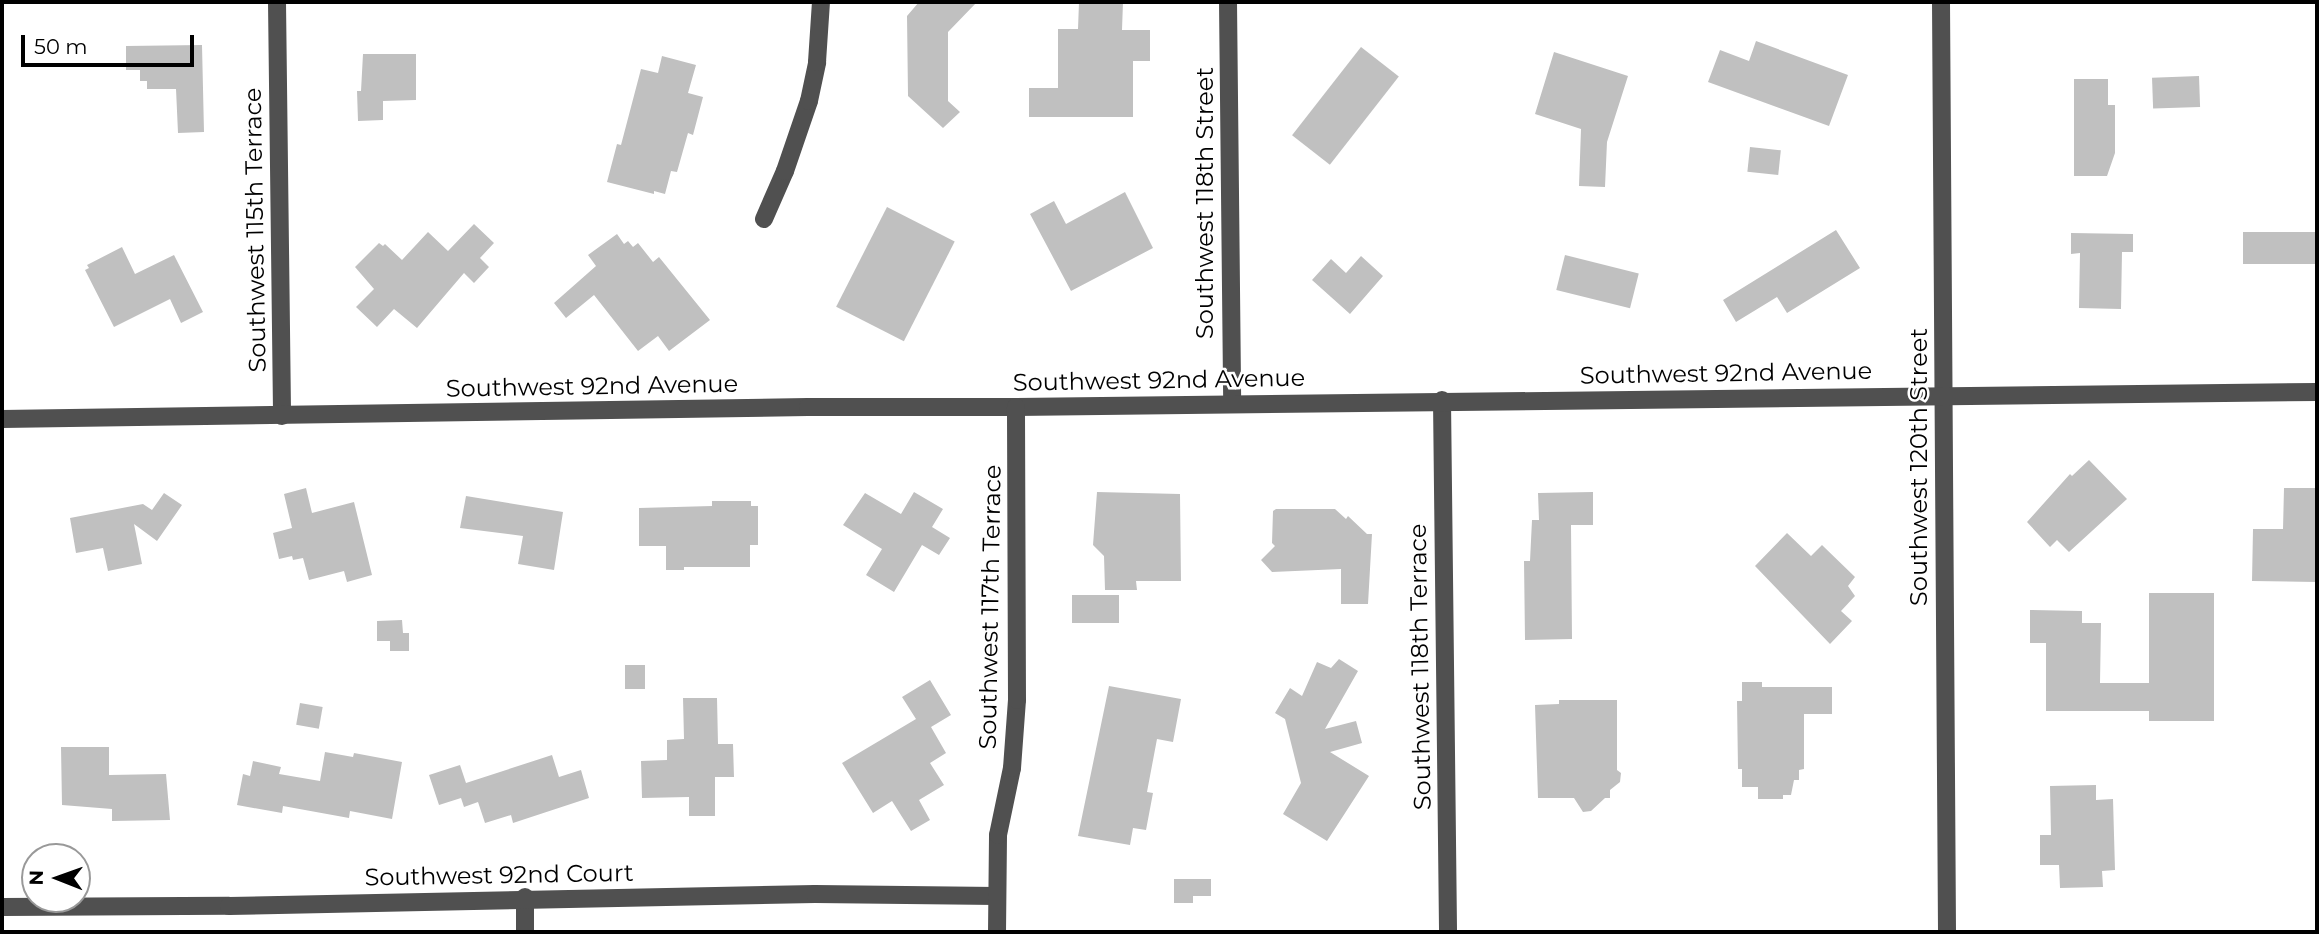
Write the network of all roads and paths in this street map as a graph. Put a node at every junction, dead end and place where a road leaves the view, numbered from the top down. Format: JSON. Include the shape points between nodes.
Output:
{"nodes":[{"id":1,"x":277,"y":2,"type":"edge"},
{"id":2,"x":821,"y":2,"type":"edge"},
{"id":3,"x":1228,"y":2,"type":"edge"},
{"id":4,"x":1941,"y":2,"type":"edge"},
{"id":5,"x":764,"y":219,"type":"dead end"},
{"id":6,"x":2317,"y":392,"type":"edge"},
{"id":7,"x":1943,"y":395,"type":"junction"},
{"id":8,"x":1441,"y":400,"type":"junction"},
{"id":9,"x":1232,"y":403,"type":"junction"},
{"id":10,"x":1016,"y":407,"type":"junction"},
{"id":11,"x":282,"y":416,"type":"junction"},
{"id":12,"x":2,"y":419,"type":"edge"},
{"id":13,"x":997,"y":896,"type":"junction"},
{"id":14,"x":525,"y":897,"type":"junction"},
{"id":15,"x":2,"y":907,"type":"edge"},
{"id":16,"x":525,"y":932,"type":"edge"},
{"id":17,"x":997,"y":932,"type":"edge"},
{"id":18,"x":1448,"y":932,"type":"edge"},
{"id":19,"x":1947,"y":932,"type":"edge"}],
"edges":[{"from":1,"to":11,"type":"street","name":"Southwest 115th Terrace"},
{"from":2,"to":5,"type":"street","via":[[809,101]]},
{"from":3,"to":9,"type":"street","name":"Southwest 118th Street"},
{"from":4,"to":7,"type":"street","name":"Southwest 120th Street"},
{"from":6,"to":7,"type":"street","name":"Southwest 92nd Avenue"},
{"from":7,"to":8,"type":"street","name":"Southwest 92nd Avenue"},
{"from":7,"to":19,"type":"street","name":"Southwest 120th Street"},
{"from":8,"to":9,"type":"street","name":"Southwest 92nd Avenue"},
{"from":8,"to":18,"type":"street","name":"Southwest 118th Terrace"},
{"from":9,"to":10,"type":"street","name":"Southwest 92nd Avenue"},
{"from":10,"to":11,"type":"street","name":"Southwest 92nd Avenue"},
{"from":10,"to":13,"type":"street","name":"Southwest 117th Terrace","via":[[1017,700],[1012,768],[998,835]]},
{"from":11,"to":12,"type":"street","name":"Southwest 92nd Avenue"},
{"from":13,"to":14,"type":"street","name":"Southwest 92nd Court"},
{"from":13,"to":17,"type":"street","name":"Southwest 117th Terrace"},
{"from":14,"to":15,"type":"street","name":"Southwest 92nd Court"},
{"from":14,"to":16,"type":"street"}]}
